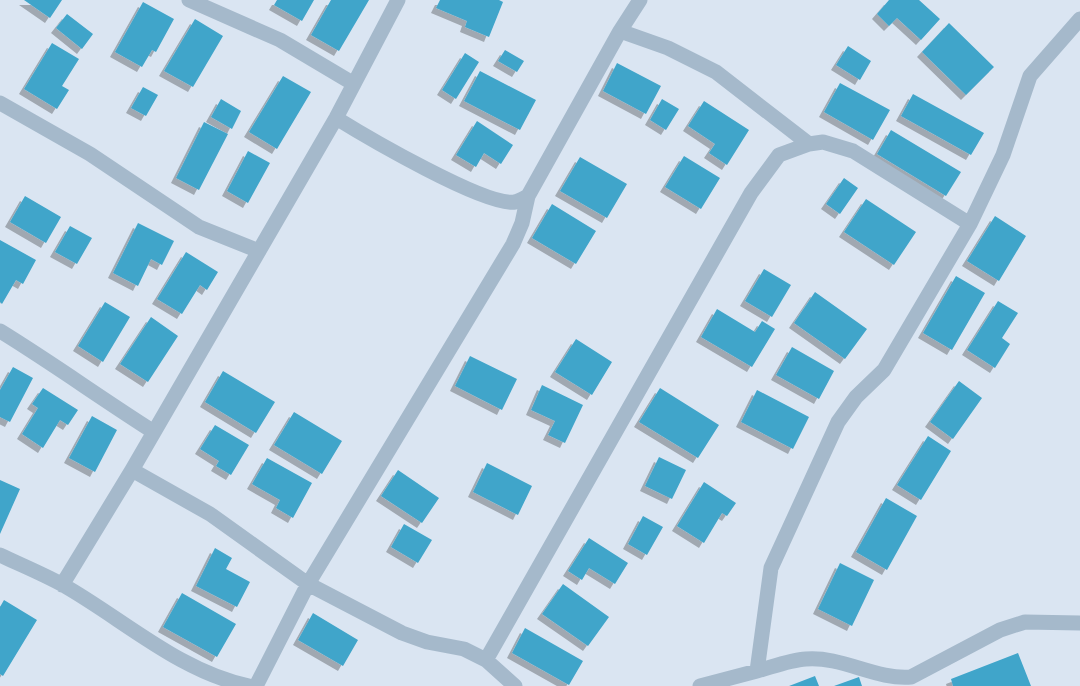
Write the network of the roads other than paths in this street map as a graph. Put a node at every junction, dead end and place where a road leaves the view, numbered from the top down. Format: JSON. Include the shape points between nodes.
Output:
{"nodes":[{"id":1,"x":189,"y":0,"type":"edge"},
{"id":2,"x":398,"y":0,"type":"edge"},
{"id":3,"x":640,"y":0,"type":"edge"},
{"id":4,"x":1080,"y":19,"type":"edge"},
{"id":5,"x":620,"y":31,"type":"junction"},
{"id":6,"x":354,"y":84,"type":"junction"},
{"id":7,"x":0,"y":103,"type":"edge"},
{"id":8,"x":336,"y":118,"type":"junction"},
{"id":9,"x":809,"y":144,"type":"junction"},
{"id":10,"x":528,"y":196,"type":"junction"},
{"id":11,"x":970,"y":224,"type":"junction"},
{"id":12,"x":259,"y":251,"type":"junction"},
{"id":13,"x":0,"y":331,"type":"edge"},
{"id":14,"x":154,"y":432,"type":"junction"},
{"id":15,"x":132,"y":470,"type":"junction"},
{"id":16,"x":0,"y":555,"type":"edge"},
{"id":17,"x":308,"y":584,"type":"junction"},
{"id":18,"x":62,"y":585,"type":"junction"},
{"id":19,"x":1080,"y":623,"type":"edge"},
{"id":20,"x":486,"y":660,"type":"junction"},
{"id":21,"x":757,"y":671,"type":"junction"},
{"id":22,"x":249,"y":686,"type":"edge"},
{"id":23,"x":256,"y":686,"type":"edge"},
{"id":24,"x":515,"y":686,"type":"edge"},
{"id":25,"x":700,"y":686,"type":"edge"}],
"edges":[{"from":1,"to":6,"type":"street","via":[[280,40]]},
{"from":2,"to":6,"type":"street"},
{"from":3,"to":5,"type":"street"},
{"from":4,"to":11,"type":"street","via":[[1030,76],[1003,155]]},
{"from":5,"to":9,"type":"street","via":[[668,48],[716,72]]},
{"from":5,"to":10,"type":"street"},
{"from":6,"to":8,"type":"street"},
{"from":7,"to":12,"type":"street","via":[[90,154],[199,226]]},
{"from":8,"to":10,"type":"street","via":[[460,185],[514,202]]},
{"from":8,"to":12,"type":"street"},
{"from":9,"to":11,"type":"street","via":[[823,142],[853,151]]},
{"from":9,"to":20,"type":"street","via":[[779,155],[751,194]]},
{"from":10,"to":17,"type":"street","via":[[513,244]]},
{"from":11,"to":21,"type":"street","via":[[884,370],[856,397],[838,422],[771,568]]},
{"from":12,"to":14,"type":"street"},
{"from":13,"to":14,"type":"street"},
{"from":14,"to":15,"type":"street"},
{"from":15,"to":17,"type":"street","via":[[210,514]]},
{"from":15,"to":18,"type":"street"},
{"from":16,"to":18,"type":"street"},
{"from":17,"to":20,"type":"street","via":[[402,633],[464,649]]},
{"from":17,"to":23,"type":"street"},
{"from":18,"to":22,"type":"street","via":[[194,666]]},
{"from":19,"to":21,"type":"street","via":[[1025,622],[1000,630],[911,676],[897,678],[806,658]]},
{"from":20,"to":24,"type":"street"},
{"from":21,"to":25,"type":"street"}]}
